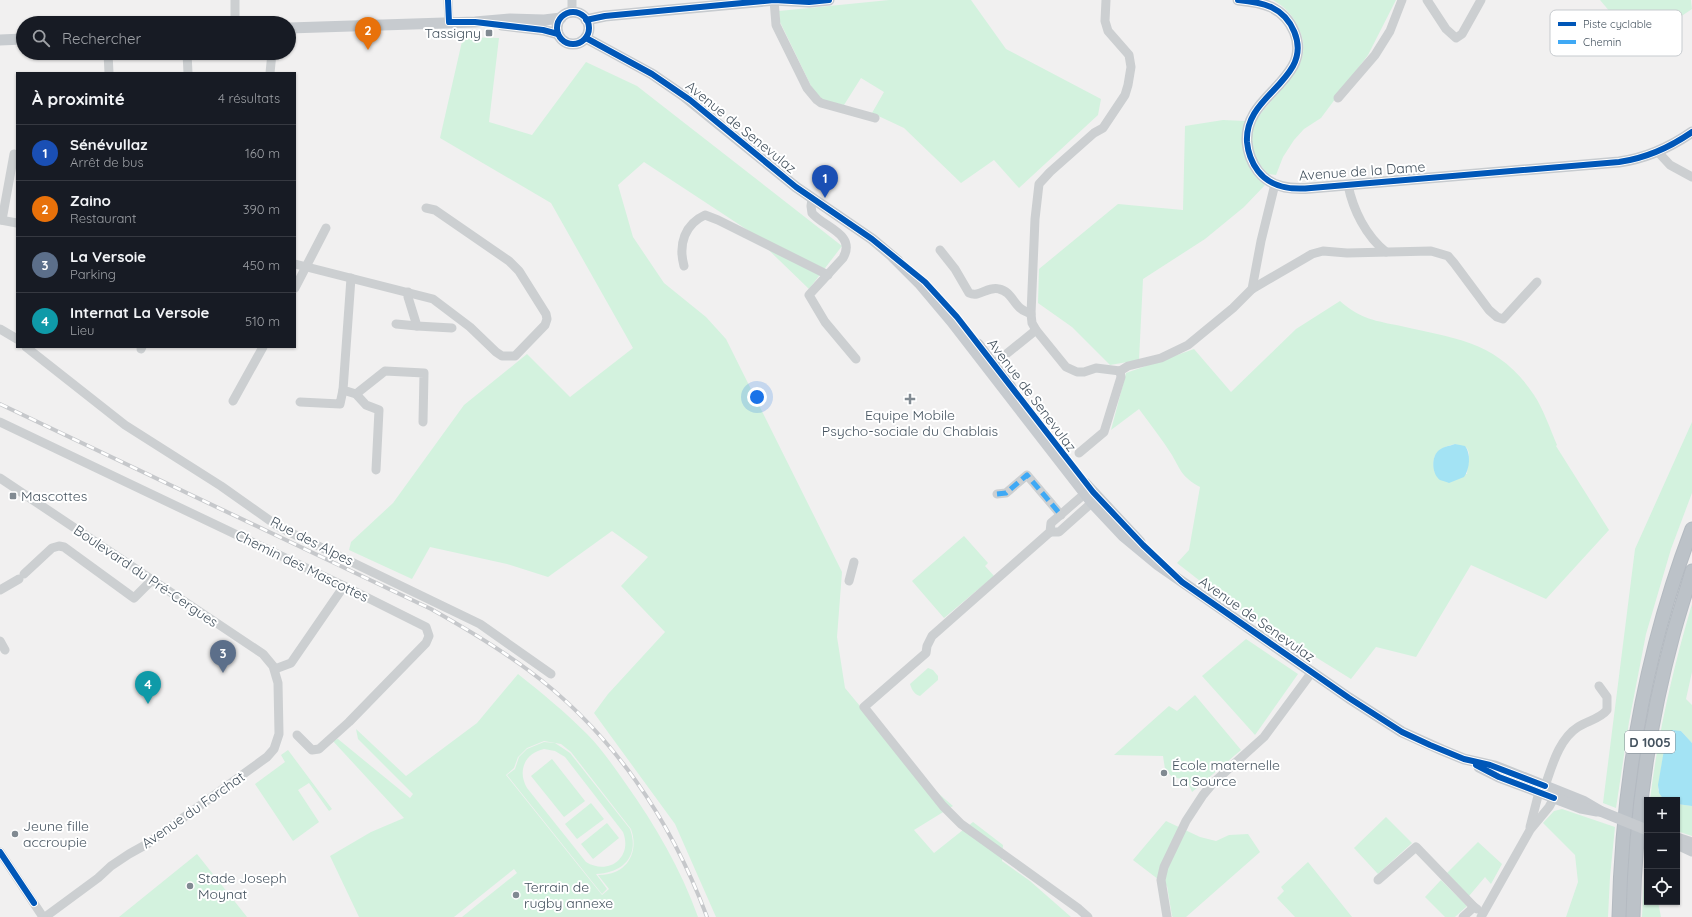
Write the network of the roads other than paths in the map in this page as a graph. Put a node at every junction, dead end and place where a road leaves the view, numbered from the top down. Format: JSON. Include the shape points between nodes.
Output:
{"nodes":[{"id":1,"x":235,"y":0,"type":"edge"},
{"id":2,"x":448,"y":0,"type":"edge"},
{"id":3,"x":572,"y":0,"type":"edge"},
{"id":4,"x":775,"y":0,"type":"edge"},
{"id":5,"x":829,"y":0,"type":"edge"},
{"id":6,"x":1106,"y":0,"type":"edge"},
{"id":7,"x":1238,"y":0,"type":"edge"},
{"id":8,"x":1402,"y":0,"type":"edge"},
{"id":9,"x":1427,"y":0,"type":"edge"},
{"id":10,"x":1481,"y":0,"type":"edge"},
{"id":11,"x":572,"y":13,"type":"junction"},
{"id":12,"x":235,"y":16,"type":"edge"},
{"id":13,"x":561,"y":18,"type":"junction"},
{"id":14,"x":586,"y":20,"type":"junction"},
{"id":15,"x":448,"y":22,"type":"junction"},
{"id":16,"x":476,"y":22,"type":"junction"},
{"id":17,"x":296,"y":28,"type":"edge"},
{"id":18,"x":558,"y":34,"type":"junction"},
{"id":19,"x":586,"y":38,"type":"junction"},
{"id":20,"x":16,"y":39,"type":"edge"},
{"id":21,"x":0,"y":40,"type":"edge"},
{"id":22,"x":108,"y":60,"type":"edge"},
{"id":23,"x":187,"y":60,"type":"edge"},
{"id":24,"x":271,"y":60,"type":"edge"},
{"id":25,"x":108,"y":72,"type":"edge"},
{"id":26,"x":188,"y":72,"type":"edge"},
{"id":27,"x":270,"y":72,"type":"edge"},
{"id":28,"x":1338,"y":98,"type":"dead end"},
{"id":29,"x":875,"y":118,"type":"dead end"},
{"id":30,"x":1692,"y":132,"type":"edge"},
{"id":31,"x":1658,"y":152,"type":"junction"},
{"id":32,"x":14,"y":154,"type":"dead end"},
{"id":33,"x":1692,"y":177,"type":"edge"},
{"id":34,"x":1275,"y":184,"type":"junction"},
{"id":35,"x":1348,"y":185,"type":"junction"},
{"id":36,"x":812,"y":199,"type":"junction"},
{"id":37,"x":426,"y":208,"type":"dead end"},
{"id":38,"x":1,"y":220,"type":"edge"},
{"id":39,"x":16,"y":223,"type":"edge"},
{"id":40,"x":326,"y":228,"type":"dead end"},
{"id":41,"x":940,"y":250,"type":"dead end"},
{"id":42,"x":1386,"y":252,"type":"junction"},
{"id":43,"x":296,"y":264,"type":"edge"},
{"id":44,"x":684,"y":266,"type":"dead end"},
{"id":45,"x":306,"y":267,"type":"junction"},
{"id":46,"x":828,"y":275,"type":"junction"},
{"id":47,"x":351,"y":278,"type":"junction"},
{"id":48,"x":1537,"y":282,"type":"dead end"},
{"id":49,"x":296,"y":286,"type":"edge"},
{"id":50,"x":1252,"y":289,"type":"junction"},
{"id":51,"x":408,"y":292,"type":"junction"},
{"id":52,"x":1031,"y":314,"type":"junction"},
{"id":53,"x":396,"y":324,"type":"dead end"},
{"id":54,"x":417,"y":326,"type":"junction"},
{"id":55,"x":452,"y":328,"type":"dead end"},
{"id":56,"x":0,"y":329,"type":"edge"},
{"id":57,"x":1036,"y":330,"type":"junction"},
{"id":58,"x":16,"y":339,"type":"edge"},
{"id":59,"x":27,"y":348,"type":"edge"},
{"id":60,"x":262,"y":348,"type":"edge"},
{"id":61,"x":856,"y":359,"type":"dead end"},
{"id":62,"x":991,"y":366,"type":"junction"},
{"id":63,"x":1120,"y":371,"type":"junction"},
{"id":64,"x":343,"y":390,"type":"junction"},
{"id":65,"x":356,"y":394,"type":"junction"},
{"id":66,"x":233,"y":401,"type":"dead end"},
{"id":67,"x":300,"y":402,"type":"dead end"},
{"id":68,"x":0,"y":422,"type":"edge"},
{"id":69,"x":423,"y":422,"type":"dead end"},
{"id":70,"x":1079,"y":453,"type":"dead end"},
{"id":71,"x":376,"y":470,"type":"dead end"},
{"id":72,"x":0,"y":478,"type":"edge"},
{"id":73,"x":1087,"y":491,"type":"junction"},
{"id":74,"x":997,"y":494,"type":"dead end"},
{"id":75,"x":1095,"y":501,"type":"junction"},
{"id":76,"x":1061,"y":515,"type":"junction"},
{"id":77,"x":1692,"y":529,"type":"edge"},
{"id":78,"x":1050,"y":532,"type":"junction"},
{"id":79,"x":854,"y":562,"type":"dead end"},
{"id":80,"x":1692,"y":571,"type":"edge"},
{"id":81,"x":152,"y":580,"type":"junction"},
{"id":82,"x":849,"y":581,"type":"dead end"},
{"id":83,"x":344,"y":586,"type":"junction"},
{"id":84,"x":0,"y":590,"type":"edge"},
{"id":85,"x":0,"y":641,"type":"edge"},
{"id":86,"x":4,"y":650,"type":"dead end"},
{"id":87,"x":274,"y":669,"type":"junction"},
{"id":88,"x":1312,"y":672,"type":"junction"},
{"id":89,"x":551,"y":674,"type":"dead end"},
{"id":90,"x":1599,"y":686,"type":"dead end"},
{"id":91,"x":298,"y":735,"type":"dead end"},
{"id":92,"x":1542,"y":789,"type":"junction"},
{"id":93,"x":1556,"y":794,"type":"junction"},
{"id":94,"x":1644,"y":829,"type":"edge"},
{"id":95,"x":1530,"y":830,"type":"junction"},
{"id":96,"x":1680,"y":839,"type":"edge"},
{"id":97,"x":1692,"y":843,"type":"edge"},
{"id":98,"x":1680,"y":845,"type":"edge"},
{"id":99,"x":1692,"y":851,"type":"edge"},
{"id":100,"x":0,"y":852,"type":"edge"},
{"id":101,"x":1378,"y":880,"type":"dead end"},
{"id":102,"x":1474,"y":907,"type":"junction"},
{"id":103,"x":1483,"y":915,"type":"edge"},
{"id":104,"x":44,"y":917,"type":"edge"},
{"id":105,"x":1088,"y":917,"type":"edge"},
{"id":106,"x":1167,"y":917,"type":"edge"},
{"id":107,"x":1463,"y":917,"type":"edge"},
{"id":108,"x":1619,"y":917,"type":"edge"},
{"id":109,"x":1633,"y":917,"type":"edge"}],
"edges":[{"from":1,"to":12,"type":"street"},
{"from":2,"to":15,"type":"street"},
{"from":3,"to":11,"type":"street"},
{"from":4,"to":5,"type":"main road"},
{"from":4,"to":14,"type":"main road"},
{"from":4,"to":29,"type":"street","via":[[776,25],[807,88],[816,100]]},
{"from":6,"to":52,"type":"street","via":[[1104,21],[1108,31],[1129,55],[1131,67],[1128,85],[1125,95],[1103,128],[1094,133],[1039,184]]},
{"from":7,"to":34,"type":"main road","name":"Avenue de la Dame","via":[[1260,3],[1275,9],[1288,20],[1296,39],[1297,52],[1294,64],[1257,109],[1247,131],[1248,150],[1253,163],[1263,177]]},
{"from":8,"to":28,"type":"street","via":[[1390,31]]},
{"from":9,"to":10,"type":"street","via":[[1446,29],[1456,38],[1462,34]]},
{"from":11,"to":13,"type":"main road"},
{"from":11,"to":14,"type":"main road","via":[[581,15]]},
{"from":13,"to":16,"type":"main road"},
{"from":13,"to":18,"type":"main road"},
{"from":14,"to":19,"type":"main road"},
{"from":15,"to":16,"type":"main road"},
{"from":15,"to":17,"type":"main road"},
{"from":16,"to":18,"type":"main road"},
{"from":18,"to":19,"type":"main road","via":[[564,41],[572,44]]},
{"from":19,"to":36,"type":"main road","name":"Avenue de Senevulaz","via":[[652,74],[684,96]]},
{"from":20,"to":21,"type":"main road"},
{"from":22,"to":25,"type":"street"},
{"from":23,"to":26,"type":"street"},
{"from":24,"to":27,"type":"street"},
{"from":30,"to":31,"type":"main road","name":"Avenue de la Dame"},
{"from":31,"to":33,"type":"street","via":[[1670,166]]},
{"from":31,"to":35,"type":"main road","name":"Avenue de la Dame","via":[[1632,160],[1597,164]]},
{"from":32,"to":38,"type":"street"},
{"from":34,"to":35,"type":"main road","name":"Avenue de la Dame","via":[[1286,188]]},
{"from":34,"to":50,"type":"street"},
{"from":35,"to":42,"type":"street","via":[[1359,216],[1378,245]]},
{"from":36,"to":46,"type":"street","via":[[813,215],[840,233],[845,244],[845,256]]},
{"from":36,"to":62,"type":"main road","name":"Avenue de Senevulaz","via":[[872,239],[893,257]]},
{"from":37,"to":51,"type":"street","via":[[435,210],[509,261],[519,271],[547,319],[545,325],[515,356],[502,356],[437,301]]},
{"from":38,"to":39,"type":"street"},
{"from":40,"to":45,"type":"street"},
{"from":41,"to":52,"type":"street","via":[[969,293],[976,295],[991,289],[1000,289],[1009,294],[1020,309]]},
{"from":42,"to":48,"type":"street","via":[[1431,250],[1448,256],[1482,302],[1497,317],[1503,319]]},
{"from":42,"to":50,"type":"street","via":[[1323,251],[1312,254]]},
{"from":43,"to":45,"type":"street"},
{"from":44,"to":46,"type":"street","via":[[682,243],[686,230],[705,215]]},
{"from":45,"to":47,"type":"street"},
{"from":45,"to":49,"type":"street"},
{"from":46,"to":61,"type":"street","via":[[809,295],[825,322]]},
{"from":47,"to":51,"type":"street"},
{"from":47,"to":64,"type":"street"},
{"from":50,"to":63,"type":"street","via":[[1188,346]]},
{"from":51,"to":54,"type":"street"},
{"from":52,"to":57,"type":"street"},
{"from":53,"to":54,"type":"street"},
{"from":54,"to":55,"type":"street"},
{"from":56,"to":58,"type":"street"},
{"from":57,"to":62,"type":"street"},
{"from":57,"to":63,"type":"street","via":[[1066,367],[1077,372],[1096,368]]},
{"from":59,"to":89,"type":"street","name":"Rue des Alpes","via":[[125,425],[221,486],[279,527],[480,624]]},
{"from":60,"to":66,"type":"street"},
{"from":62,"to":73,"type":"main road","name":"Avenue de Senevulaz"},
{"from":63,"to":70,"type":"street","via":[[1104,432]]},
{"from":64,"to":65,"type":"street"},
{"from":64,"to":67,"type":"street","via":[[340,404]]},
{"from":65,"to":69,"type":"street","via":[[385,371],[424,373]]},
{"from":65,"to":71,"type":"street","via":[[366,405],[379,410]]},
{"from":68,"to":83,"type":"street","name":"Chemin des Mascottes"},
{"from":72,"to":81,"type":"street","name":"Boulevard du Pré-Cergues"},
{"from":73,"to":75,"type":"main road","name":"Avenue de Senevulaz"},
{"from":73,"to":76,"type":"street"},
{"from":74,"to":76,"type":"street","via":[[1006,493],[1027,475]]},
{"from":75,"to":78,"type":"street","via":[[1059,532]]},
{"from":75,"to":88,"type":"main road","name":"Avenue de Senevulaz","via":[[1126,539],[1158,565]]},
{"from":76,"to":78,"type":"street","via":[[1051,523]]},
{"from":77,"to":108,"type":"highway","number":"D 1005","via":[[1660,628],[1637,730],[1627,798]]},
{"from":78,"to":105,"type":"street","via":[[932,636],[926,653],[864,707],[943,806],[993,848]]},
{"from":79,"to":82,"type":"street"},
{"from":80,"to":109,"type":"highway","number":"D 1005","via":[[1666,662],[1647,754],[1635,857]]},
{"from":81,"to":84,"type":"street","via":[[134,598],[64,547],[59,546],[52,548],[21,577]]},
{"from":81,"to":87,"type":"street","name":"Boulevard du Pré-Cergues","via":[[260,652]]},
{"from":83,"to":87,"type":"street","via":[[291,663]]},
{"from":83,"to":91,"type":"street","name":"Chemin des Mascottes","via":[[423,624],[428,629],[429,636],[426,643],[318,750],[310,749]]},
{"from":85,"to":86,"type":"street"},
{"from":87,"to":104,"type":"street","name":"Avenue du Forchat","via":[[278,683],[279,734],[271,753],[146,844],[111,866]]},
{"from":88,"to":92,"type":"main road","name":"Avenue de Senevulaz","via":[[1402,732],[1464,758],[1495,766]]},
{"from":88,"to":106,"type":"street","via":[[1264,737],[1213,783],[1186,821],[1164,867],[1161,880]]},
{"from":90,"to":92,"type":"street","via":[[1608,697],[1607,710],[1601,716],[1578,726],[1566,738]]},
{"from":92,"to":93,"type":"main road","name":"Avenue de Senevulaz"},
{"from":92,"to":95,"type":"street"},
{"from":93,"to":94,"type":"main road","name":"Avenue de Senevulaz","bridge":true,"via":[[1585,810],[1600,811]]},
{"from":93,"to":95,"type":"street"},
{"from":95,"to":103,"type":"street"},
{"from":96,"to":97,"type":"main road"},
{"from":98,"to":99,"type":"main road"},
{"from":100,"to":104,"type":"street"},
{"from":101,"to":102,"type":"street","via":[[1416,847]]},
{"from":102,"to":103,"type":"street"},
{"from":102,"to":107,"type":"street"}]}
